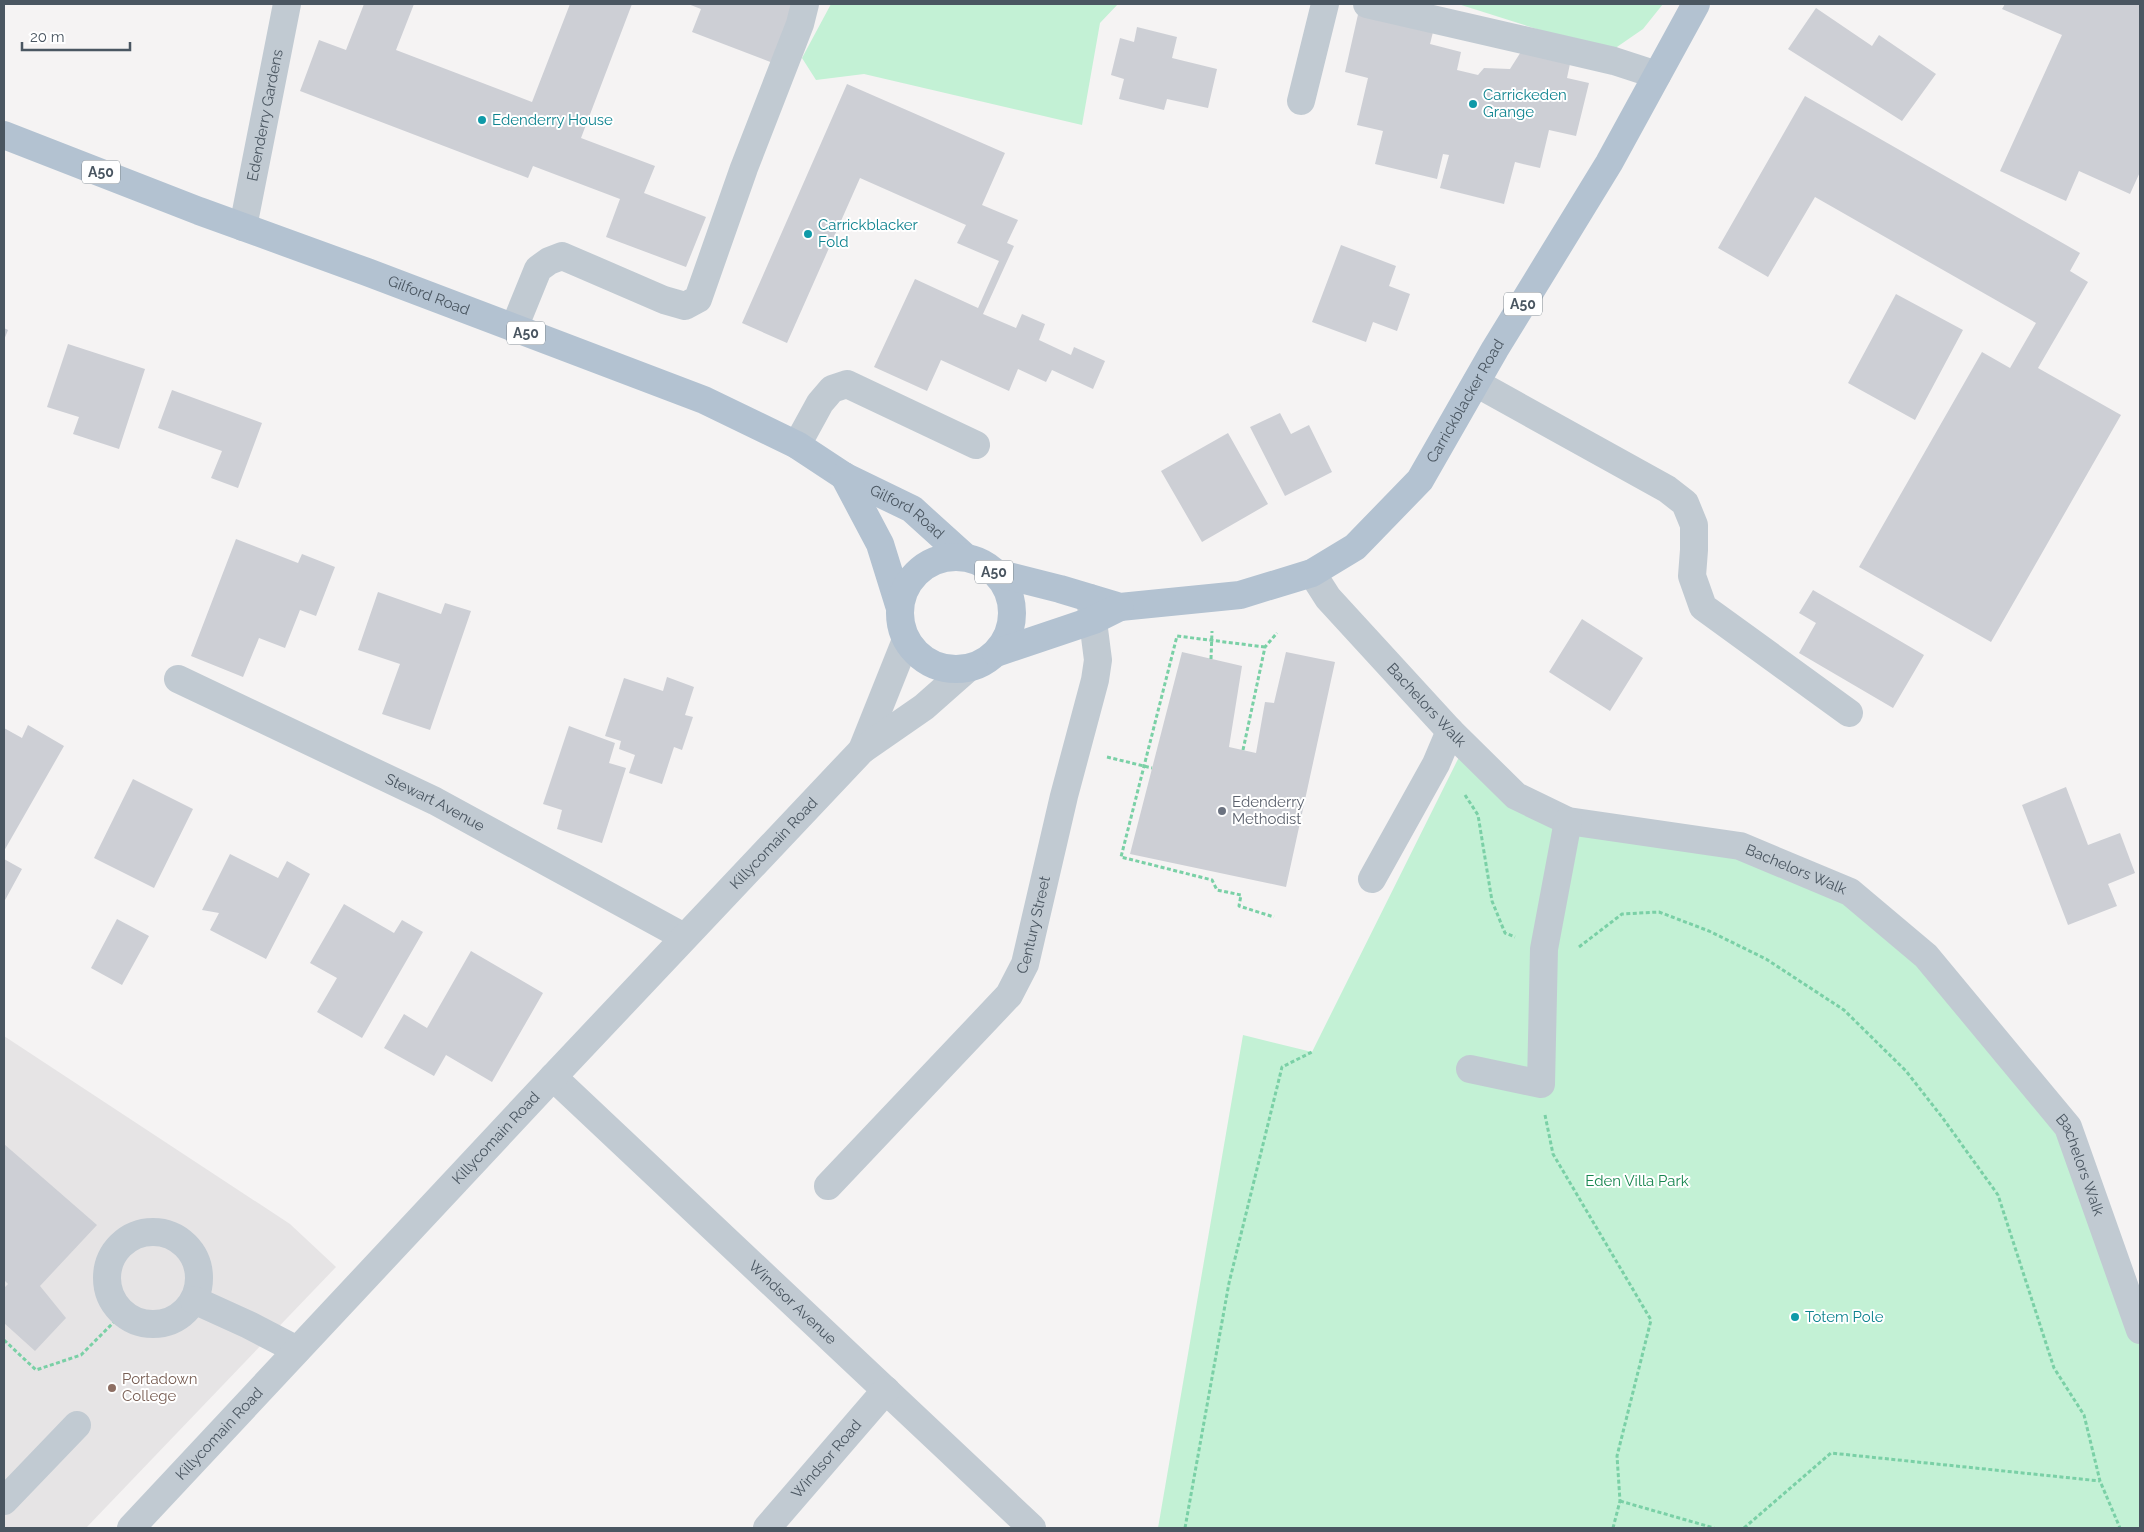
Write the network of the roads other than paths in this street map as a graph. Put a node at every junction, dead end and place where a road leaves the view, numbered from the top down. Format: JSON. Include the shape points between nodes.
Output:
{"nodes":[{"id":1,"x":287,"y":4,"type":"edge"},
{"id":2,"x":805,"y":4,"type":"edge"},
{"id":3,"x":1325,"y":4,"type":"edge"},
{"id":4,"x":1367,"y":4,"type":"edge"},
{"id":5,"x":1696,"y":4,"type":"edge"},
{"id":6,"x":1657,"y":76,"type":"junction"},
{"id":7,"x":1301,"y":101,"type":"dead end"},
{"id":8,"x":4,"y":135,"type":"edge"},
{"id":9,"x":243,"y":227,"type":"junction"},
{"id":10,"x":514,"y":328,"type":"junction"},
{"id":11,"x":1476,"y":382,"type":"junction"},
{"id":12,"x":976,"y":444,"type":"dead end"},
{"id":13,"x":796,"y":445,"type":"junction"},
{"id":14,"x":844,"y":476,"type":"junction"},
{"id":15,"x":965,"y":557,"type":"junction"},
{"id":16,"x":1312,"y":573,"type":"junction"},
{"id":17,"x":997,"y":574,"type":"junction"},
{"id":18,"x":899,"y":605,"type":"junction"},
{"id":19,"x":1092,"y":609,"type":"junction"},
{"id":20,"x":906,"y":640,"type":"junction"},
{"id":21,"x":996,"y":653,"type":"junction"},
{"id":22,"x":966,"y":669,"type":"junction"},
{"id":23,"x":178,"y":679,"type":"dead end"},
{"id":24,"x":1849,"y":713,"type":"dead end"},
{"id":25,"x":1450,"y":731,"type":"junction"},
{"id":26,"x":862,"y":750,"type":"junction"},
{"id":27,"x":1568,"y":821,"type":"junction"},
{"id":28,"x":1372,"y":879,"type":"dead end"},
{"id":29,"x":684,"y":937,"type":"junction"},
{"id":30,"x":1470,"y":1069,"type":"dead end"},
{"id":31,"x":553,"y":1077,"type":"junction"},
{"id":32,"x":828,"y":1186,"type":"dead end"},
{"id":33,"x":194,"y":1300,"type":"junction"},
{"id":34,"x":2140,"y":1330,"type":"edge"},
{"id":35,"x":297,"y":1350,"type":"junction"},
{"id":36,"x":886,"y":1390,"type":"junction"},
{"id":37,"x":77,"y":1425,"type":"dead end"},
{"id":38,"x":4,"y":1501,"type":"edge"},
{"id":39,"x":131,"y":1528,"type":"edge"},
{"id":40,"x":767,"y":1528,"type":"edge"},
{"id":41,"x":1032,"y":1528,"type":"edge"}],
"edges":[{"from":1,"to":9,"type":"street","name":"Edenderry Gardens"},
{"from":2,"to":10,"type":"street","via":[[698,299],[685,306],[664,300],[562,256],[538,269]]},
{"from":3,"to":7,"type":"street"},
{"from":4,"to":6,"type":"street","via":[[1614,61]]},
{"from":5,"to":6,"type":"main road","name":"Carrickblacker Road","number":"A50"},
{"from":6,"to":11,"type":"main road","name":"Carrickblacker Road","number":"A50","via":[[1609,163]]},
{"from":8,"to":9,"type":"main road","name":"Gilford Road","number":"A50"},
{"from":9,"to":10,"type":"main road","name":"Gilford Road","number":"A50"},
{"from":10,"to":13,"type":"main road","name":"Gilford Road","number":"A50","via":[[704,400]]},
{"from":11,"to":16,"type":"main road","name":"Carrickblacker Road","number":"A50","via":[[1420,480],[1355,547]]},
{"from":11,"to":24,"type":"street","via":[[1659,484],[1685,503],[1694,525],[1692,576],[1703,607]]},
{"from":12,"to":13,"type":"street","via":[[847,384],[832,389]]},
{"from":13,"to":14,"type":"main road","name":"Gilford Road","number":"A50"},
{"from":14,"to":15,"type":"main road","name":"Gilford Road","number":"A50","via":[[912,509]]},
{"from":14,"to":18,"type":"main road","name":"Gilford Road","number":"A50","via":[[880,544]]},
{"from":15,"to":17,"type":"main road","number":"A50","via":[[983,562]]},
{"from":15,"to":18,"type":"main road","number":"A50","via":[[946,557],[914,573]]},
{"from":16,"to":19,"type":"main road","name":"Carrickblacker Road","number":"A50","via":[[1240,595]]},
{"from":16,"to":25,"type":"street","name":"Bachelors Walk","via":[[1328,598]]},
{"from":17,"to":19,"type":"main road","number":"A50"},
{"from":17,"to":21,"type":"main road","number":"A50","via":[[1008,589],[1012,624]]},
{"from":18,"to":20,"type":"main road","number":"A50","via":[[900,623]]},
{"from":19,"to":21,"type":"main road","name":"Carrickblacker Road","number":"A50"},
{"from":19,"to":32,"type":"street","name":"Century Street","via":[[1098,660],[1095,680],[1025,964],[1009,995]]},
{"from":20,"to":22,"type":"main road","number":"A50","via":[[931,664]]},
{"from":20,"to":26,"type":"street","name":"Killycomain Road"},
{"from":21,"to":22,"type":"main road","number":"A50"},
{"from":22,"to":26,"type":"street","name":"Killycomain Road","via":[[924,707]]},
{"from":23,"to":29,"type":"street","name":"Stewart Avenue","via":[[435,801]]},
{"from":25,"to":27,"type":"street","name":"Bachelors Walk","via":[[1516,796]]},
{"from":25,"to":28,"type":"street","via":[[1440,756]]},
{"from":26,"to":29,"type":"street","name":"Killycomain Road"},
{"from":27,"to":30,"type":"street","via":[[1544,949],[1541,1084]]},
{"from":27,"to":34,"type":"street","name":"Bachelors Walk","via":[[1740,846],[1850,892],[1926,956],[2068,1127]]},
{"from":29,"to":31,"type":"street","name":"Killycomain Road"},
{"from":31,"to":35,"type":"street","name":"Killycomain Road"},
{"from":31,"to":36,"type":"street","name":"Windsor Avenue"},
{"from":33,"to":33,"type":"street","via":[[199,1286],[199,1270],[194,1256],[170,1235],[140,1234],[115,1252],[107,1280],[110,1295],[129,1318],[143,1324],[158,1324],[185,1312]]},
{"from":33,"to":35,"type":"street"},
{"from":35,"to":39,"type":"street","name":"Killycomain Road"},
{"from":36,"to":40,"type":"street","name":"Windsor Road"},
{"from":36,"to":41,"type":"street","name":"Windsor Avenue"},
{"from":37,"to":38,"type":"street"}]}
